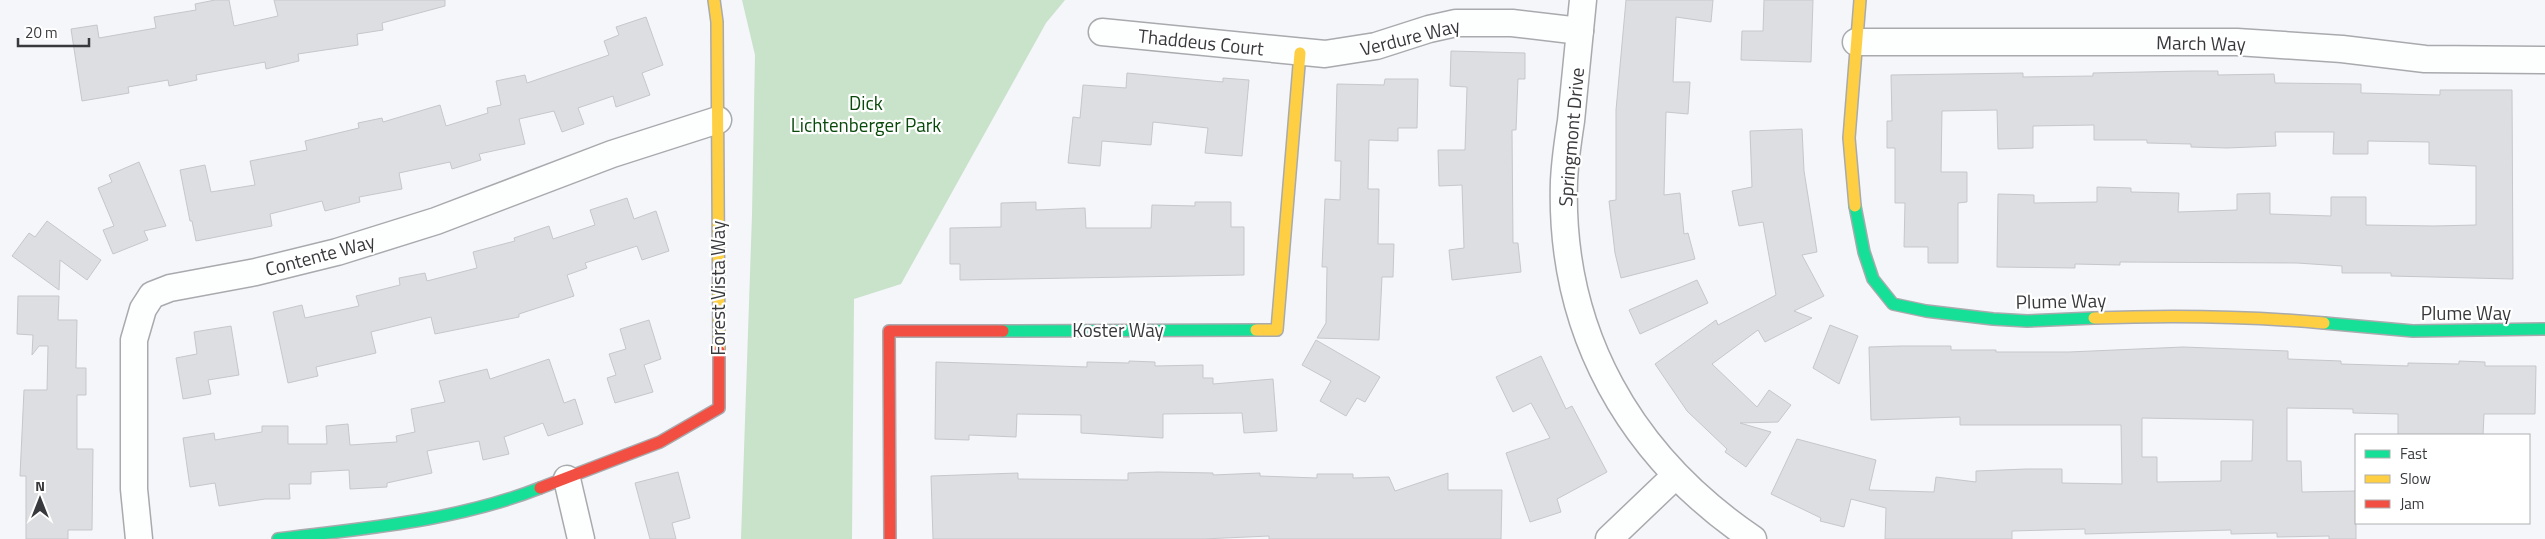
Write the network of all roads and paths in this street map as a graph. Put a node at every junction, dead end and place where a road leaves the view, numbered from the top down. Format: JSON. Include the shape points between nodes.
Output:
{"nodes":[{"id":1,"x":714,"y":0,"type":"edge"},
{"id":2,"x":1583,"y":0,"type":"edge"},
{"id":3,"x":1860,"y":0,"type":"edge"},
{"id":4,"x":1580,"y":31,"type":"junction"},
{"id":5,"x":1102,"y":32,"type":"dead end"},
{"id":6,"x":1856,"y":42,"type":"junction"},
{"id":7,"x":1300,"y":53,"type":"junction"},
{"id":8,"x":2545,"y":60,"type":"edge"},
{"id":9,"x":718,"y":120,"type":"junction"},
{"id":10,"x":2545,"y":329,"type":"edge"},
{"id":11,"x":1675,"y":476,"type":"junction"},
{"id":12,"x":567,"y":479,"type":"junction"},
{"id":13,"x":139,"y":539,"type":"edge"},
{"id":14,"x":278,"y":539,"type":"edge"},
{"id":15,"x":581,"y":539,"type":"edge"},
{"id":16,"x":890,"y":539,"type":"edge"},
{"id":17,"x":1609,"y":539,"type":"edge"},
{"id":18,"x":1753,"y":539,"type":"edge"}],
"edges":[{"from":1,"to":9,"type":"street","name":"Forest Vista Way"},
{"from":2,"to":4,"type":"street","name":"Springmont Drive"},
{"from":3,"to":6,"type":"street","name":"Plume Way"},
{"from":4,"to":7,"type":"street","name":"Verdure Way","via":[[1512,23],[1456,23],[1349,52]]},
{"from":4,"to":11,"type":"street","name":"Springmont Drive","via":[[1564,179],[1570,265],[1583,320],[1604,372],[1631,421]]},
{"from":5,"to":7,"type":"street","name":"Thaddeus Court"},
{"from":6,"to":8,"type":"street","name":"March Way","via":[[2237,42],[2425,59]]},
{"from":6,"to":10,"type":"street","name":"Plume Way","via":[[1849,138],[1853,194],[1864,252],[1873,279],[1892,304],[1964,316],[2027,321],[2254,317],[2414,331]]},
{"from":7,"to":16,"type":"street","name":"Koster Way","via":[[1277,330],[889,331]]},
{"from":9,"to":12,"type":"street","name":"Forest Vista Way","via":[[719,408],[660,442]]},
{"from":9,"to":13,"type":"street","name":"Contente Way","via":[[612,154],[436,221],[346,249],[256,272],[170,288],[152,295],[143,309],[134,340],[134,489]]},
{"from":11,"to":17,"type":"street"},
{"from":11,"to":18,"type":"street","name":"Springmont Drive","via":[[1717,515]]},
{"from":12,"to":14,"type":"street","name":"Forest Vista Way","via":[[510,500],[441,518]]},
{"from":12,"to":15,"type":"street"}]}
